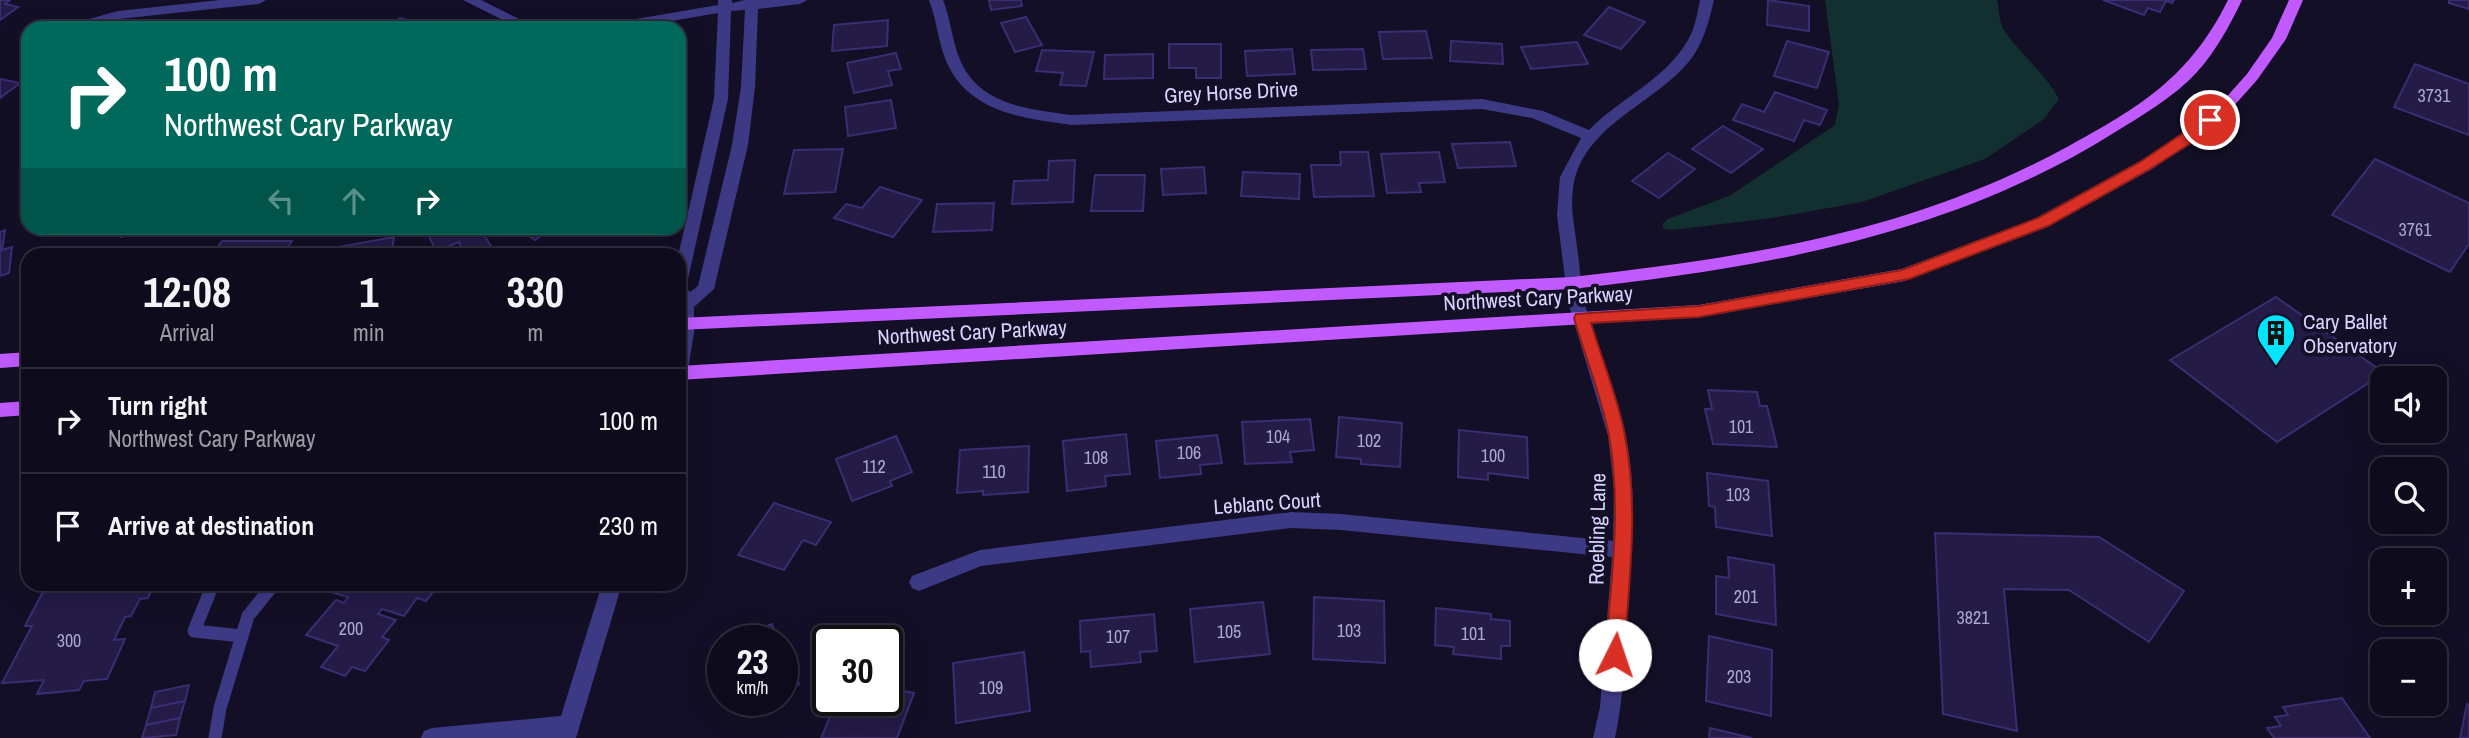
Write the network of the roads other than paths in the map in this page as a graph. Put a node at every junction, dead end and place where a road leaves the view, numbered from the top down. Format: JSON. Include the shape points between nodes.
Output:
{"nodes":[{"id":1,"x":259,"y":0,"type":"edge"},
{"id":2,"x":470,"y":0,"type":"edge"},
{"id":3,"x":800,"y":0,"type":"edge"},
{"id":4,"x":936,"y":0,"type":"edge"},
{"id":5,"x":1707,"y":0,"type":"edge"},
{"id":6,"x":2235,"y":0,"type":"edge"},
{"id":7,"x":2296,"y":0,"type":"edge"},
{"id":8,"x":752,"y":3,"type":"edge"},
{"id":9,"x":725,"y":4,"type":"edge"},
{"id":10,"x":97,"y":21,"type":"edge"},
{"id":11,"x":515,"y":21,"type":"edge"},
{"id":12,"x":641,"y":21,"type":"edge"},
{"id":13,"x":1590,"y":136,"type":"junction"},
{"id":14,"x":686,"y":255,"type":"edge"},
{"id":15,"x":1572,"y":283,"type":"junction"},
{"id":16,"x":686,"y":304,"type":"edge"},
{"id":17,"x":1582,"y":318,"type":"junction"},
{"id":18,"x":686,"y":324,"type":"edge"},
{"id":19,"x":21,"y":360,"type":"edge"},
{"id":20,"x":0,"y":361,"type":"edge"},
{"id":21,"x":686,"y":371,"type":"edge"},
{"id":22,"x":21,"y":408,"type":"edge"},
{"id":23,"x":0,"y":410,"type":"edge"},
{"id":24,"x":1622,"y":550,"type":"junction"},
{"id":25,"x":919,"y":582,"type":"dead end"},
{"id":26,"x":210,"y":591,"type":"edge"},
{"id":27,"x":268,"y":591,"type":"edge"},
{"id":28,"x":610,"y":591,"type":"edge"},
{"id":29,"x":242,"y":636,"type":"junction"},
{"id":30,"x":566,"y":731,"type":"edge"},
{"id":31,"x":215,"y":738,"type":"edge"},
{"id":32,"x":432,"y":738,"type":"edge"},
{"id":33,"x":1604,"y":738,"type":"edge"}],
"edges":[{"from":1,"to":10,"type":"street"},
{"from":2,"to":11,"type":"street"},
{"from":3,"to":8,"type":"street"},
{"from":4,"to":13,"type":"street","name":"Grey Horse Drive","via":[[954,64],[976,92],[1001,107],[1042,117],[1072,120],[1482,104],[1527,110]]},
{"from":5,"to":13,"type":"street","via":[[1701,32],[1681,63]]},
{"from":6,"to":15,"type":"main road","name":"Northwest Cary Parkway","via":[[2199,61],[2162,94],[2098,137],[1991,192],[1903,222],[1783,254]]},
{"from":7,"to":17,"type":"main road","name":"Northwest Cary Parkway","via":[[2279,39],[2252,77],[2202,127],[2145,166],[2043,222],[1948,260],[1870,283],[1699,311]]},
{"from":8,"to":9,"type":"street"},
{"from":8,"to":16,"type":"street","via":[[748,87],[730,194],[706,289]]},
{"from":9,"to":12,"type":"street"},
{"from":9,"to":14,"type":"street","via":[[721,99]]},
{"from":13,"to":15,"type":"street","name":"Roebling Lane","via":[[1571,167],[1561,200]]},
{"from":15,"to":17,"type":"street","name":"Roebling Lane"},
{"from":15,"to":18,"type":"main road","name":"Northwest Cary Parkway"},
{"from":17,"to":21,"type":"main road","name":"Northwest Cary Parkway"},
{"from":17,"to":24,"type":"street","name":"Roebling Lane","via":[[1617,434],[1624,489]]},
{"from":19,"to":20,"type":"main road"},
{"from":22,"to":23,"type":"main road"},
{"from":24,"to":25,"type":"street","name":"Leblanc Court","via":[[1291,520],[980,558]]},
{"from":24,"to":33,"type":"street","name":"Roebling Lane","via":[[1611,707]]},
{"from":26,"to":29,"type":"lane","via":[[194,631]]},
{"from":27,"to":29,"type":"lane","via":[[248,616]]},
{"from":28,"to":30,"type":"street"},
{"from":29,"to":31,"type":"lane"},
{"from":30,"to":32,"type":"street"}]}
